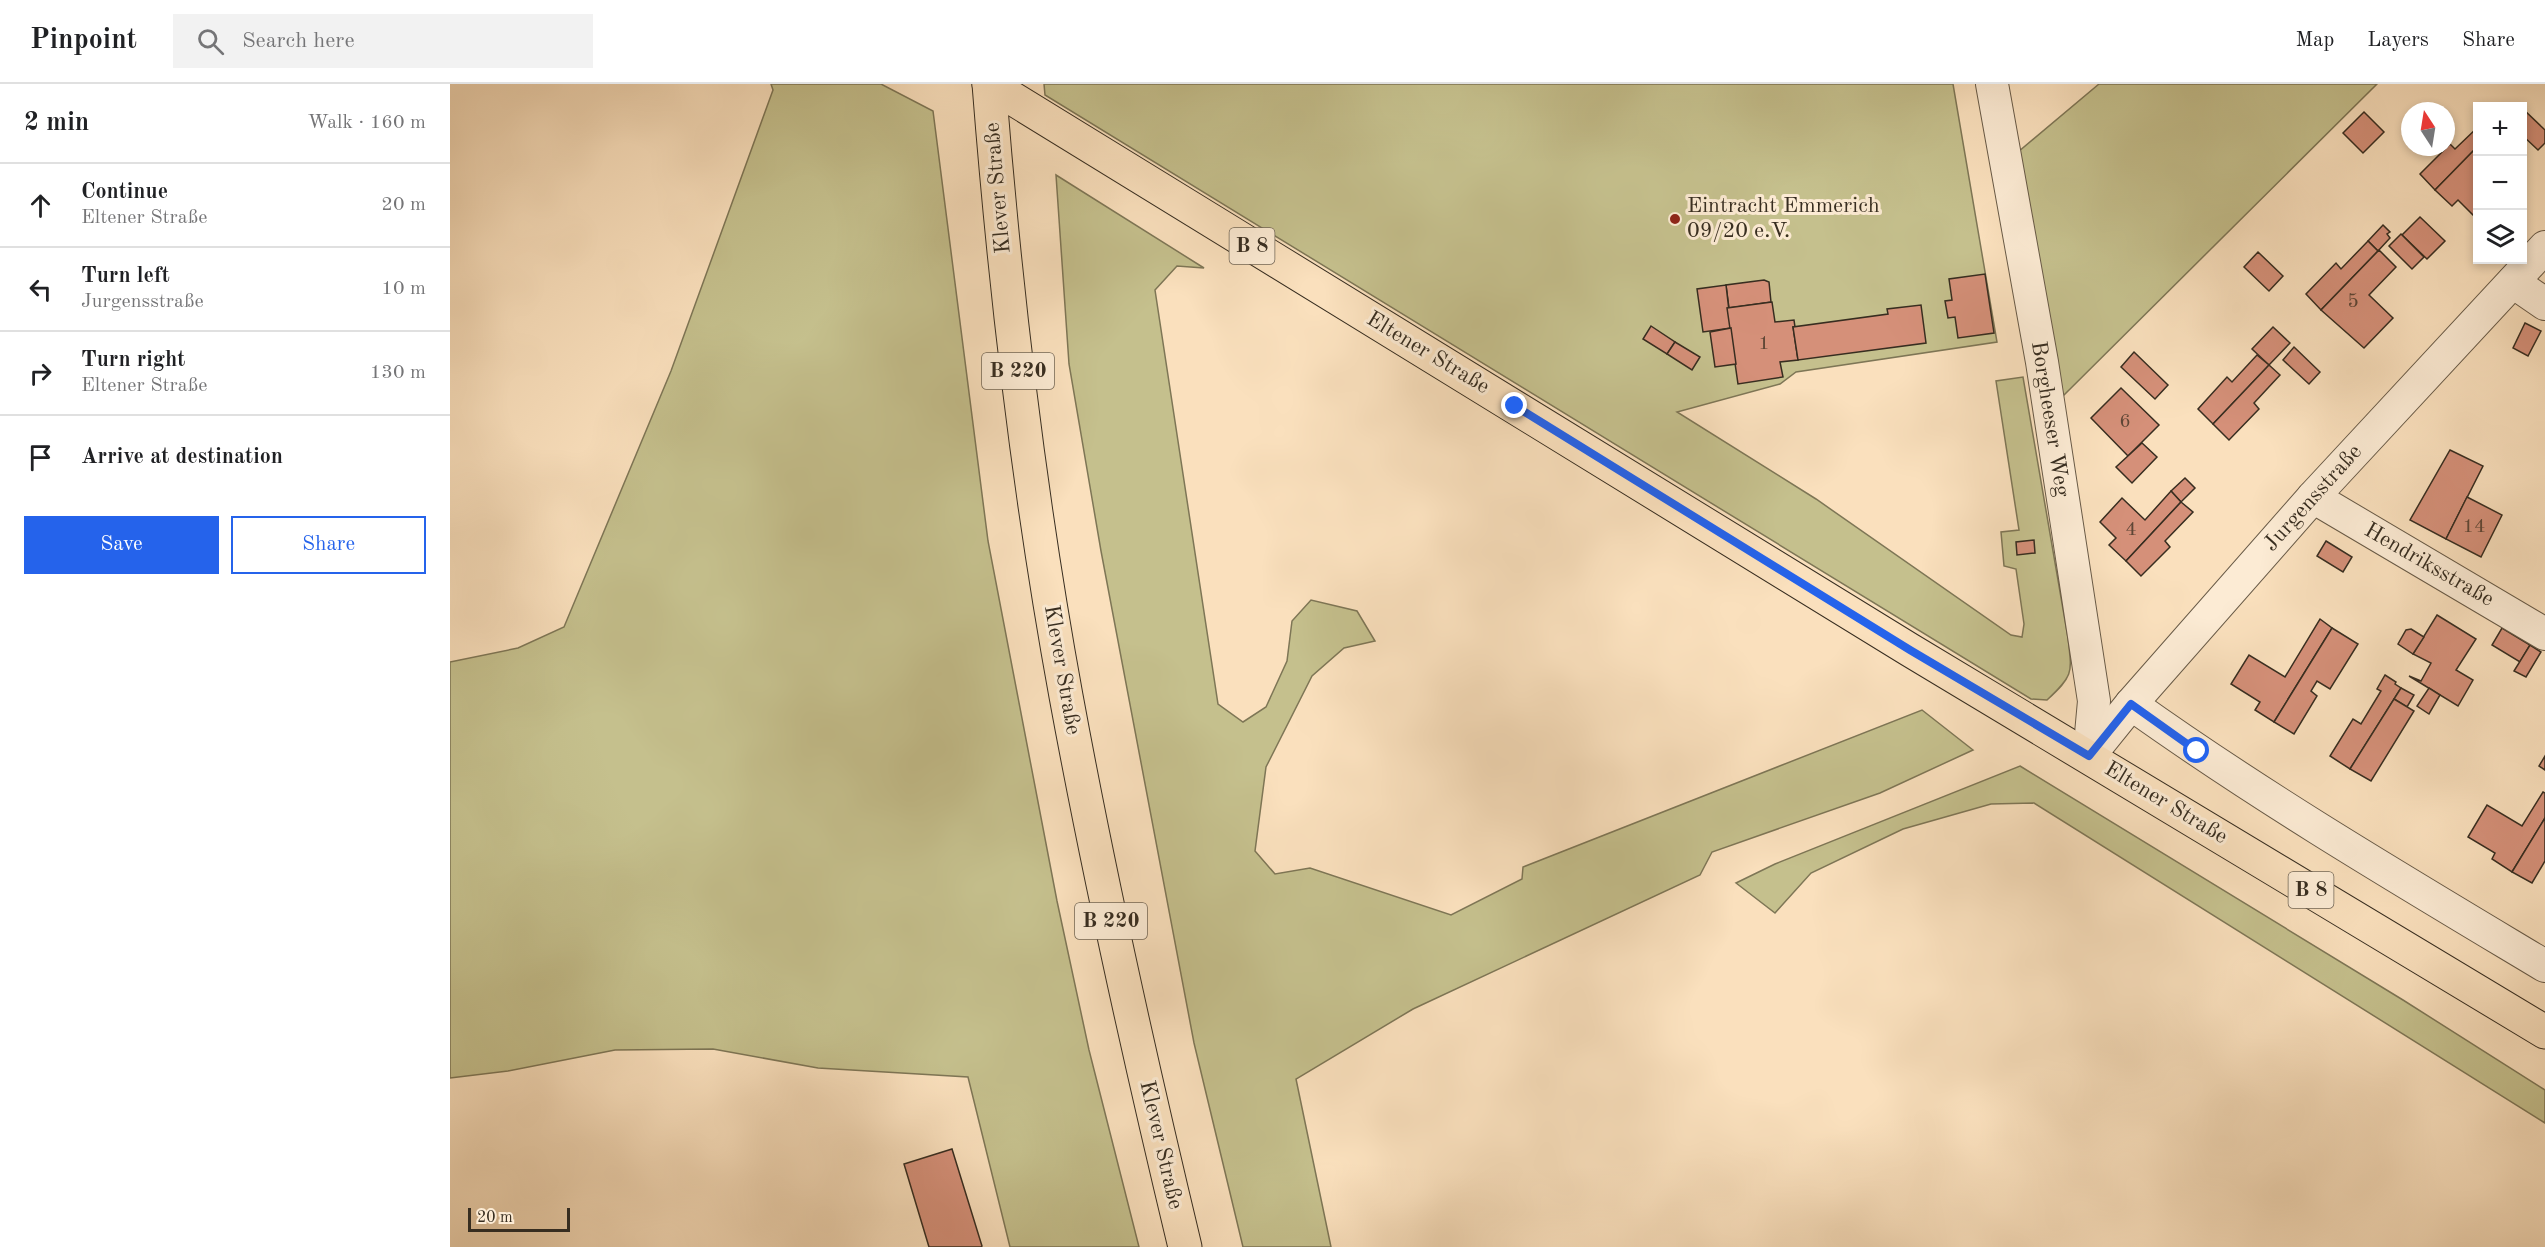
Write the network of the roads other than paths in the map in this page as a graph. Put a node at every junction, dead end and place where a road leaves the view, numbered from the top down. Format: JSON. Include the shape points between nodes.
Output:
{"nodes":[{"id":1,"x":989,"y":84,"type":"edge"},
{"id":2,"x":1992,"y":84,"type":"edge"},
{"id":3,"x":2545,"y":247,"type":"edge"},
{"id":4,"x":2512,"y":282,"type":"junction"},
{"id":5,"x":2545,"y":304,"type":"edge"},
{"id":6,"x":2313,"y":497,"type":"junction"},
{"id":7,"x":2545,"y":634,"type":"edge"},
{"id":8,"x":2131,"y":704,"type":"junction"},
{"id":9,"x":2089,"y":756,"type":"junction"},
{"id":10,"x":2545,"y":966,"type":"edge"},
{"id":11,"x":2545,"y":1032,"type":"edge"},
{"id":12,"x":1185,"y":1247,"type":"edge"}],
"edges":[{"from":1,"to":9,"type":"main road","name":"Eltener Straße","number":"B 8"},
{"from":1,"to":12,"type":"main road","name":"Klever Straße","number":"B 220","via":[[1027,450],[1065,693],[1101,878]]},
{"from":2,"to":9,"type":"street","name":"Borgheeser Weg","via":[[2042,362],[2094,701]]},
{"from":3,"to":4,"type":"street","name":"Jurgensstraße"},
{"from":4,"to":5,"type":"street"},
{"from":4,"to":6,"type":"street","name":"Jurgensstraße"},
{"from":6,"to":7,"type":"street","name":"Hendriksstraße"},
{"from":6,"to":8,"type":"street","name":"Jurgensstraße"},
{"from":8,"to":9,"type":"street","name":"Jurgensstraße"},
{"from":8,"to":10,"type":"street","via":[[2355,852]]},
{"from":9,"to":11,"type":"main road","name":"Eltener Straße","number":"B 8"}]}
